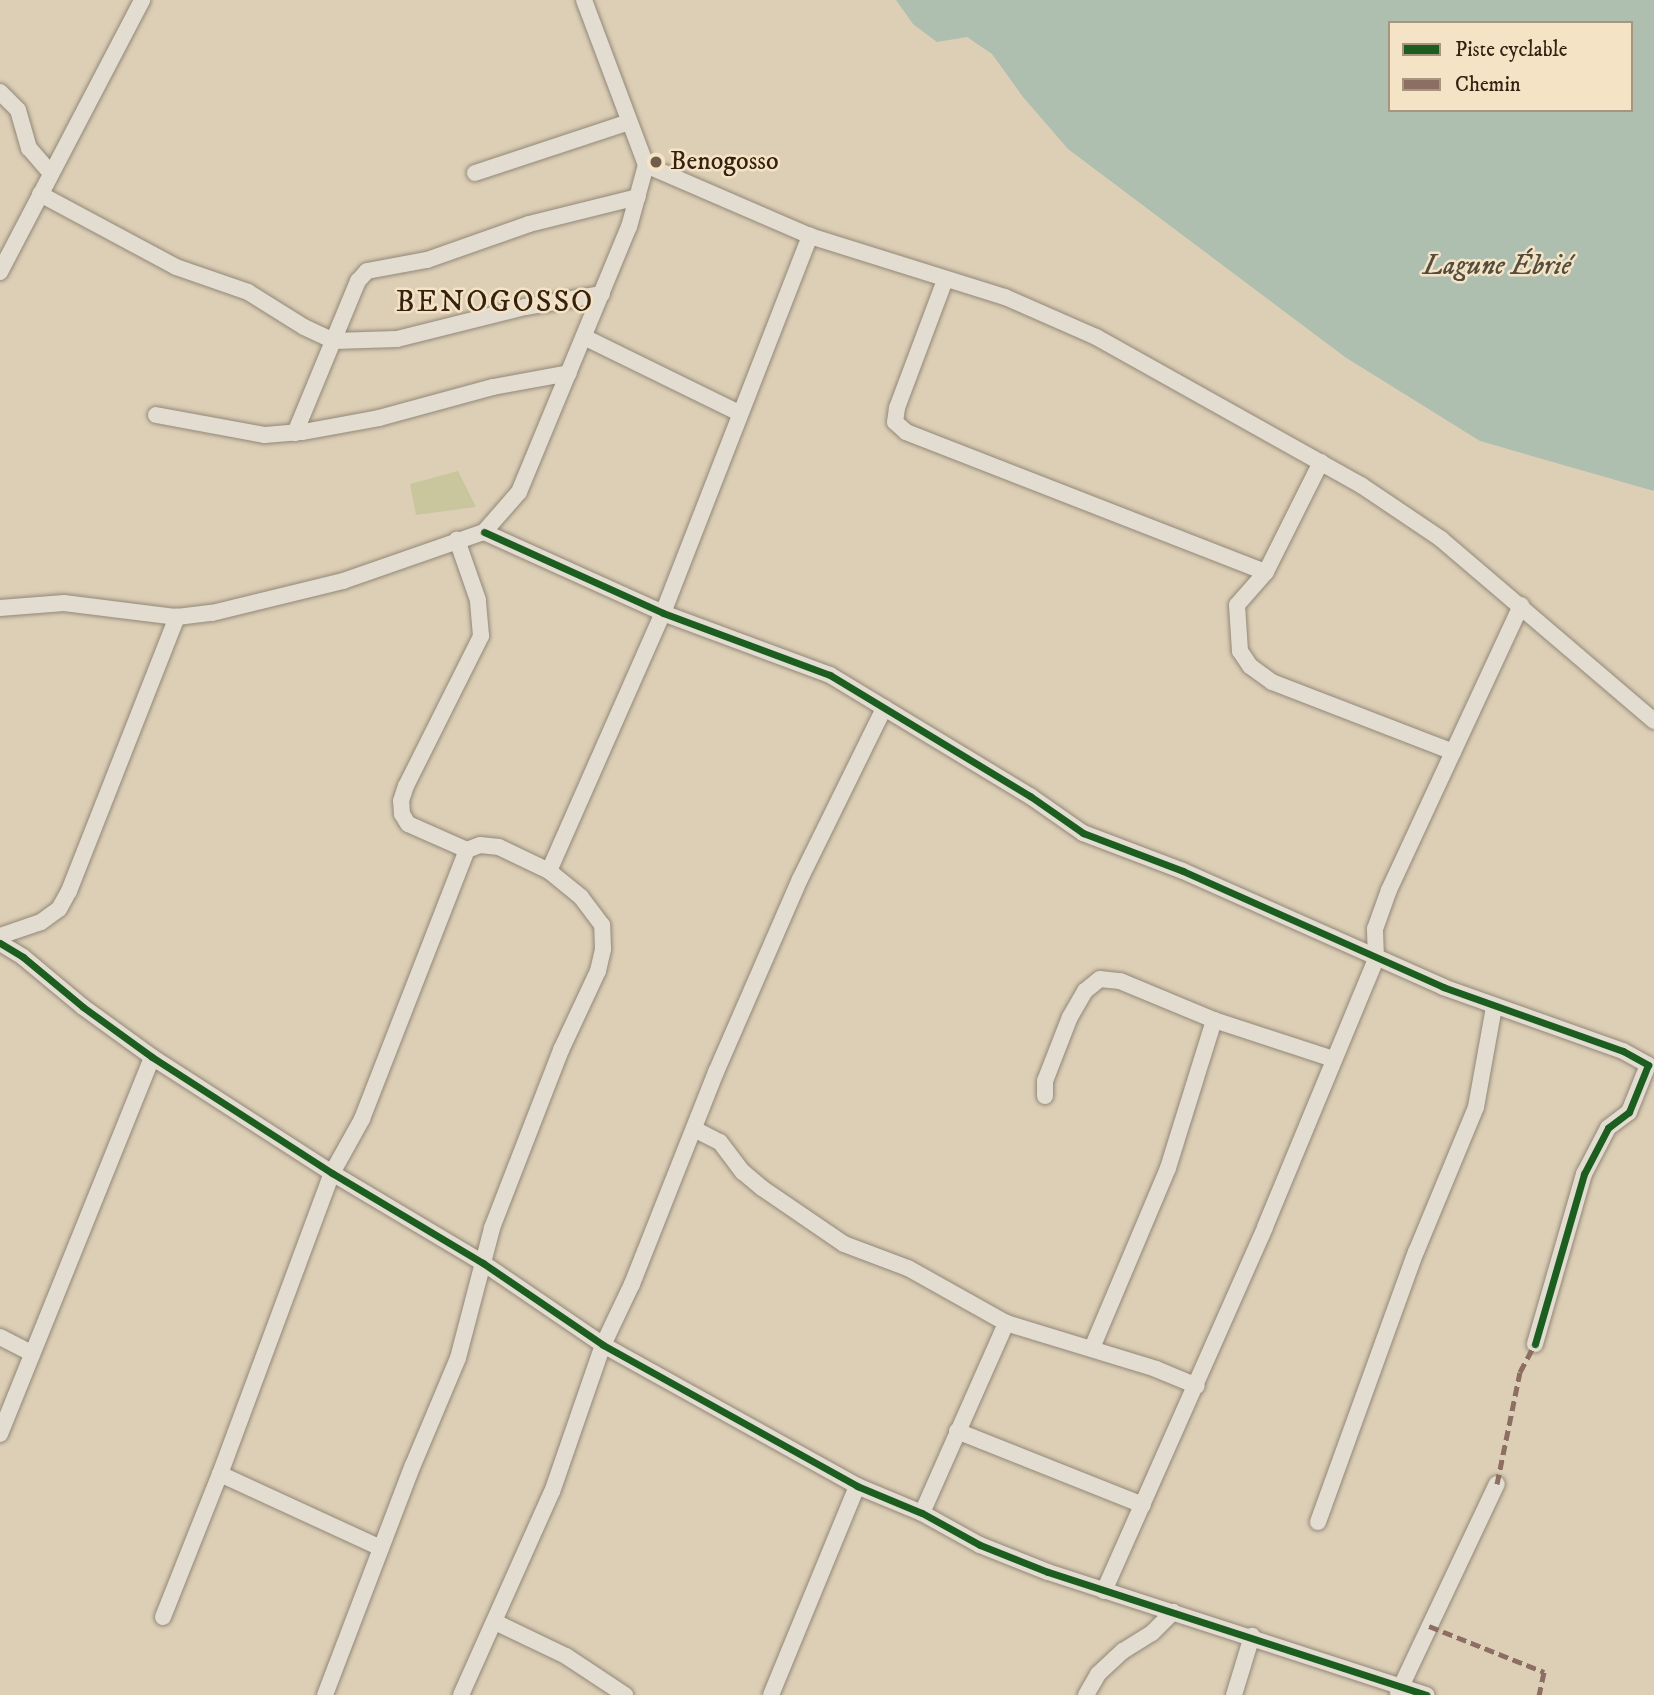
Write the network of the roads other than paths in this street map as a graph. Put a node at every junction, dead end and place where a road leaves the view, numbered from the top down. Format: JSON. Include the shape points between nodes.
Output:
{"nodes":[{"id":1,"x":142,"y":0,"type":"edge"},
{"id":2,"x":584,"y":0,"type":"edge"},
{"id":3,"x":0,"y":92,"type":"edge"},
{"id":4,"x":629,"y":122,"type":"junction"},
{"id":5,"x":646,"y":165,"type":"junction"},
{"id":6,"x":50,"y":172,"type":"junction"},
{"id":7,"x":475,"y":173,"type":"dead end"},
{"id":8,"x":40,"y":194,"type":"junction"},
{"id":9,"x":638,"y":197,"type":"junction"},
{"id":10,"x":810,"y":236,"type":"junction"},
{"id":11,"x":0,"y":272,"type":"edge"},
{"id":12,"x":945,"y":280,"type":"junction"},
{"id":13,"x":602,"y":294,"type":"junction"},
{"id":14,"x":584,"y":337,"type":"junction"},
{"id":15,"x":334,"y":341,"type":"junction"},
{"id":16,"x":569,"y":373,"type":"junction"},
{"id":17,"x":739,"y":413,"type":"junction"},
{"id":18,"x":156,"y":415,"type":"dead end"},
{"id":19,"x":295,"y":433,"type":"junction"},
{"id":20,"x":1321,"y":461,"type":"junction"},
{"id":21,"x":484,"y":532,"type":"junction"},
{"id":22,"x":457,"y":540,"type":"junction"},
{"id":23,"x":1266,"y":572,"type":"junction"},
{"id":24,"x":1521,"y":605,"type":"junction"},
{"id":25,"x":0,"y":608,"type":"edge"},
{"id":26,"x":663,"y":612,"type":"junction"},
{"id":27,"x":177,"y":617,"type":"junction"},
{"id":28,"x":884,"y":708,"type":"junction"},
{"id":29,"x":1654,"y":721,"type":"edge"},
{"id":30,"x":1453,"y":752,"type":"junction"},
{"id":31,"x":467,"y":850,"type":"junction"},
{"id":32,"x":549,"y":871,"type":"junction"},
{"id":33,"x":0,"y":936,"type":"edge"},
{"id":34,"x":0,"y":943,"type":"edge"},
{"id":35,"x":1376,"y":959,"type":"junction"},
{"id":36,"x":1494,"y":1007,"type":"junction"},
{"id":37,"x":1214,"y":1020,"type":"junction"},
{"id":38,"x":152,"y":1057,"type":"junction"},
{"id":39,"x":1333,"y":1059,"type":"junction"},
{"id":40,"x":1045,"y":1096,"type":"dead end"},
{"id":41,"x":694,"y":1129,"type":"junction"},
{"id":42,"x":332,"y":1173,"type":"junction"},
{"id":43,"x":484,"y":1263,"type":"junction"},
{"id":44,"x":1006,"y":1323,"type":"junction"},
{"id":45,"x":0,"y":1336,"type":"edge"},
{"id":46,"x":1535,"y":1344,"type":"dead end"},
{"id":47,"x":603,"y":1345,"type":"junction"},
{"id":48,"x":1092,"y":1348,"type":"junction"},
{"id":49,"x":32,"y":1353,"type":"junction"},
{"id":50,"x":1197,"y":1386,"type":"junction"},
{"id":51,"x":957,"y":1431,"type":"junction"},
{"id":52,"x":0,"y":1434,"type":"edge"},
{"id":53,"x":220,"y":1474,"type":"junction"},
{"id":54,"x":1497,"y":1485,"type":"dead end"},
{"id":55,"x":857,"y":1486,"type":"junction"},
{"id":56,"x":1143,"y":1505,"type":"junction"},
{"id":57,"x":922,"y":1513,"type":"junction"},
{"id":58,"x":1318,"y":1522,"type":"dead end"},
{"id":59,"x":381,"y":1548,"type":"junction"},
{"id":60,"x":1104,"y":1591,"type":"junction"},
{"id":61,"x":1174,"y":1612,"type":"junction"},
{"id":62,"x":163,"y":1617,"type":"dead end"},
{"id":63,"x":495,"y":1622,"type":"junction"},
{"id":64,"x":1252,"y":1636,"type":"junction"},
{"id":65,"x":1398,"y":1690,"type":"edge"},
{"id":66,"x":325,"y":1695,"type":"edge"},
{"id":67,"x":461,"y":1695,"type":"edge"},
{"id":68,"x":625,"y":1695,"type":"edge"},
{"id":69,"x":771,"y":1695,"type":"edge"},
{"id":70,"x":1086,"y":1695,"type":"edge"},
{"id":71,"x":1234,"y":1695,"type":"edge"},
{"id":72,"x":1427,"y":1695,"type":"edge"}],
"edges":[{"from":1,"to":6,"type":"street"},
{"from":2,"to":4,"type":"street"},
{"from":3,"to":6,"type":"street","via":[[18,110],[29,148]]},
{"from":4,"to":5,"type":"street"},
{"from":4,"to":7,"type":"street"},
{"from":5,"to":9,"type":"street"},
{"from":5,"to":10,"type":"street"},
{"from":6,"to":8,"type":"street"},
{"from":8,"to":11,"type":"street"},
{"from":8,"to":15,"type":"street","via":[[176,267],[248,292]]},
{"from":9,"to":13,"type":"street"},
{"from":9,"to":15,"type":"street","via":[[529,224],[427,260],[367,271],[358,281]]},
{"from":10,"to":12,"type":"street"},
{"from":10,"to":17,"type":"street"},
{"from":12,"to":20,"type":"street","via":[[1005,297],[1096,337]]},
{"from":12,"to":23,"type":"street","via":[[895,422],[906,432]]},
{"from":13,"to":14,"type":"street"},
{"from":13,"to":15,"type":"street","via":[[525,307],[397,339]]},
{"from":14,"to":16,"type":"street"},
{"from":14,"to":17,"type":"street"},
{"from":15,"to":19,"type":"street"},
{"from":16,"to":19,"type":"street"},
{"from":16,"to":21,"type":"street","via":[[519,492]]},
{"from":17,"to":26,"type":"street"},
{"from":18,"to":19,"type":"street","via":[[265,435]]},
{"from":20,"to":23,"type":"street"},
{"from":20,"to":24,"type":"street","via":[[1441,539]]},
{"from":21,"to":22,"type":"street"},
{"from":21,"to":26,"type":"street"},
{"from":22,"to":27,"type":"street","via":[[296,594]]},
{"from":22,"to":31,"type":"street","via":[[478,600],[481,636],[401,801],[408,824]]},
{"from":23,"to":30,"type":"street","via":[[1237,605],[1241,652],[1250,666],[1272,682]]},
{"from":24,"to":29,"type":"street"},
{"from":24,"to":30,"type":"street"},
{"from":25,"to":27,"type":"street","via":[[64,603]]},
{"from":26,"to":28,"type":"street","via":[[830,675]]},
{"from":26,"to":32,"type":"street"},
{"from":27,"to":33,"type":"street","via":[[69,891],[59,909],[41,922]]},
{"from":28,"to":35,"type":"street","via":[[1083,833],[1311,926]]},
{"from":28,"to":41,"type":"street","via":[[800,879]]},
{"from":30,"to":35,"type":"street","via":[[1389,890],[1375,929]]},
{"from":31,"to":32,"type":"street","via":[[480,845],[499,847]]},
{"from":31,"to":42,"type":"street","via":[[362,1118]]},
{"from":32,"to":43,"type":"street","via":[[581,897],[602,925],[603,949],[492,1228]]},
{"from":34,"to":38,"type":"street"},
{"from":35,"to":36,"type":"street"},
{"from":35,"to":39,"type":"street"},
{"from":36,"to":46,"type":"street","via":[[1623,1051],[1648,1065],[1629,1112],[1608,1128],[1584,1174]]},
{"from":36,"to":58,"type":"street","via":[[1476,1107],[1416,1252]]},
{"from":37,"to":39,"type":"street"},
{"from":37,"to":40,"type":"street","via":[[1120,981],[1100,979],[1085,991],[1070,1017],[1045,1081]]},
{"from":37,"to":48,"type":"street","via":[[1168,1168]]},
{"from":38,"to":42,"type":"street"},
{"from":38,"to":49,"type":"street"},
{"from":39,"to":50,"type":"street"},
{"from":41,"to":44,"type":"street","via":[[720,1142],[762,1188],[845,1244],[908,1268]]},
{"from":41,"to":47,"type":"street"},
{"from":42,"to":43,"type":"street"},
{"from":42,"to":53,"type":"street"},
{"from":43,"to":47,"type":"street"},
{"from":43,"to":59,"type":"street","via":[[458,1358]]},
{"from":44,"to":48,"type":"street"},
{"from":44,"to":51,"type":"street"},
{"from":45,"to":49,"type":"street"},
{"from":47,"to":55,"type":"street"},
{"from":47,"to":63,"type":"street","via":[[552,1492]]},
{"from":48,"to":50,"type":"street"},
{"from":49,"to":52,"type":"street"},
{"from":50,"to":56,"type":"street"},
{"from":51,"to":56,"type":"street"},
{"from":51,"to":57,"type":"street"},
{"from":53,"to":59,"type":"street"},
{"from":53,"to":62,"type":"street"},
{"from":54,"to":65,"type":"street"},
{"from":55,"to":57,"type":"street"},
{"from":55,"to":69,"type":"street"},
{"from":56,"to":60,"type":"street"},
{"from":57,"to":60,"type":"street","via":[[980,1545]]},
{"from":59,"to":66,"type":"street"},
{"from":60,"to":61,"type":"street"},
{"from":61,"to":64,"type":"street"},
{"from":61,"to":70,"type":"street","via":[[1098,1674]]},
{"from":63,"to":67,"type":"street"},
{"from":63,"to":68,"type":"street","via":[[566,1657]]},
{"from":64,"to":65,"type":"street"},
{"from":64,"to":71,"type":"street"},
{"from":65,"to":72,"type":"street"}]}
